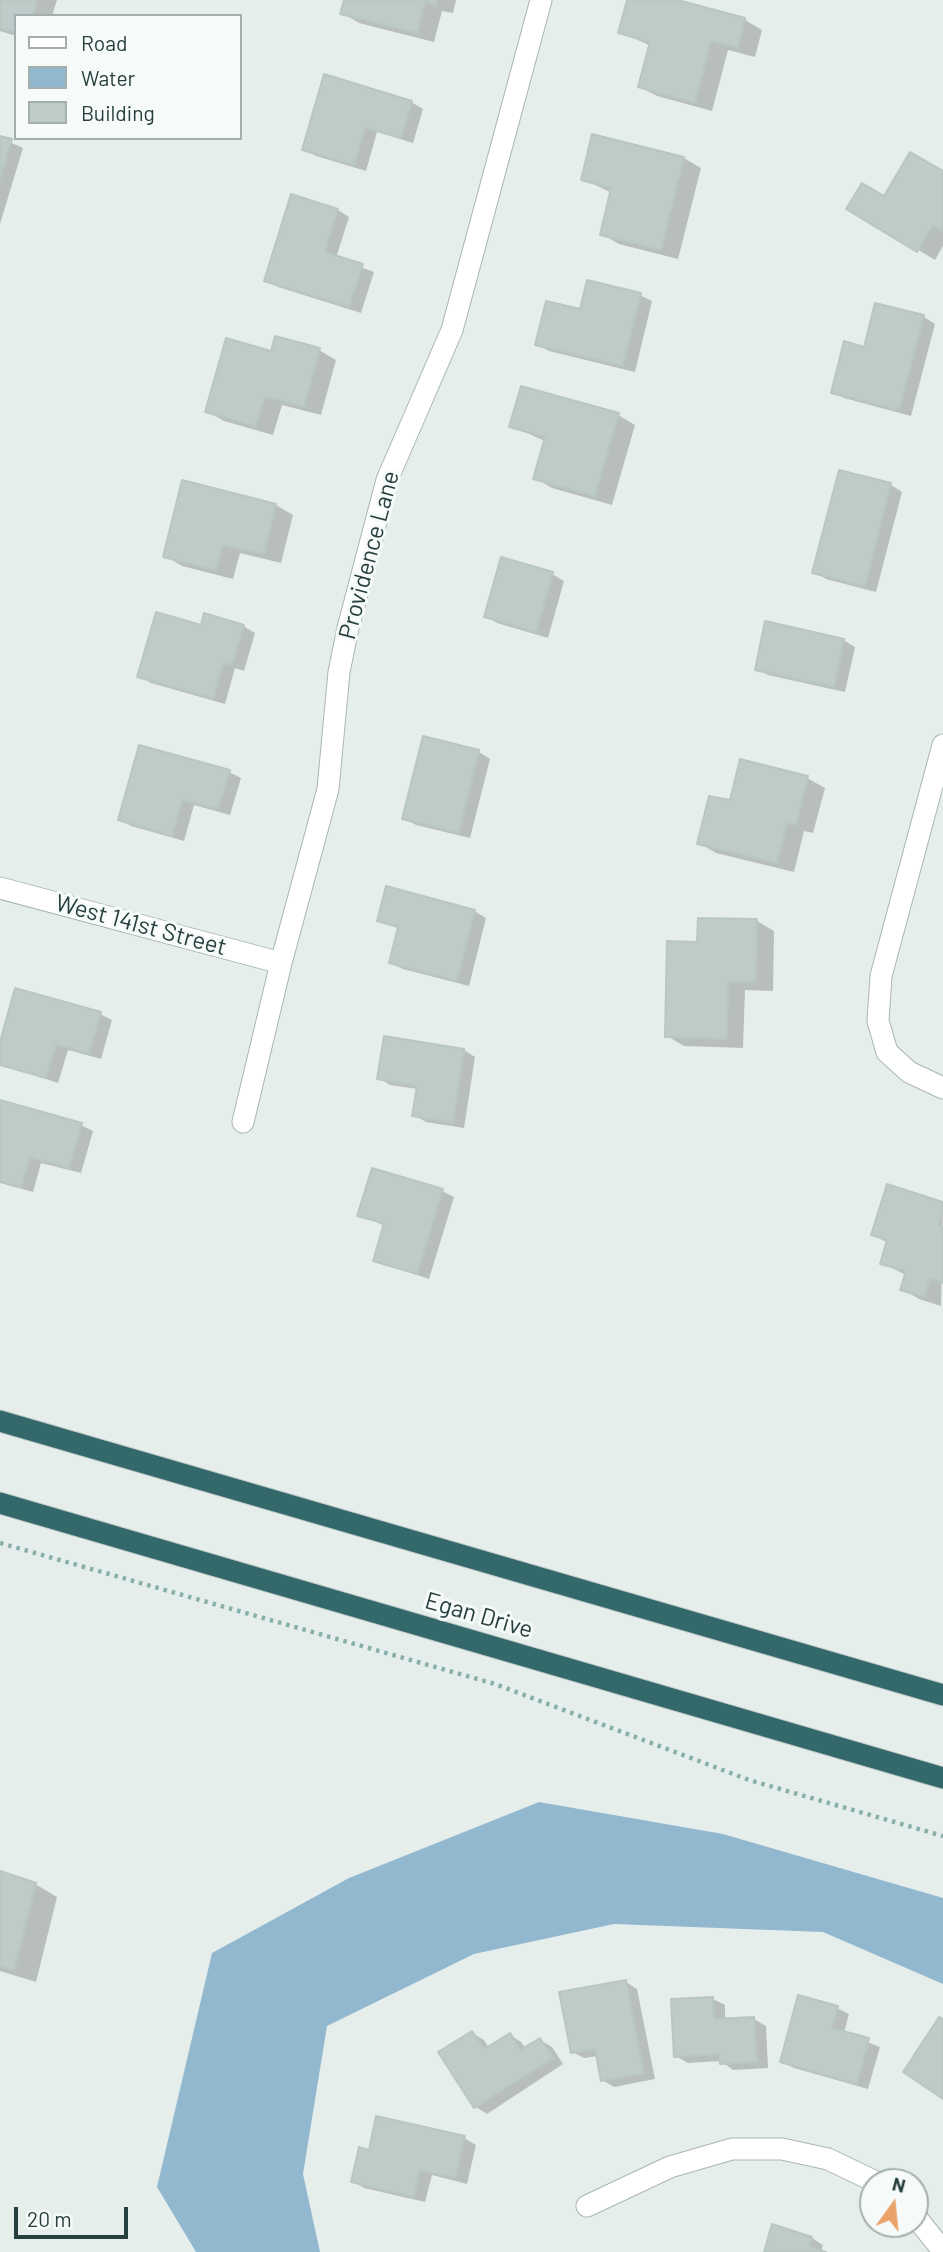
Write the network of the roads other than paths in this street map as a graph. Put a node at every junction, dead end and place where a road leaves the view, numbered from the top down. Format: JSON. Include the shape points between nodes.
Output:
{"nodes":[{"id":1,"x":541,"y":0,"type":"edge"},
{"id":2,"x":943,"y":745,"type":"edge"},
{"id":3,"x":0,"y":887,"type":"edge"},
{"id":4,"x":281,"y":962,"type":"junction"},
{"id":5,"x":943,"y":1088,"type":"edge"},
{"id":6,"x":243,"y":1122,"type":"dead end"},
{"id":7,"x":0,"y":1421,"type":"edge"},
{"id":8,"x":0,"y":1503,"type":"edge"},
{"id":9,"x":943,"y":1695,"type":"edge"},
{"id":10,"x":943,"y":1778,"type":"edge"},
{"id":11,"x":859,"y":2174,"type":"edge"},
{"id":12,"x":587,"y":2206,"type":"dead end"},
{"id":13,"x":929,"y":2234,"type":"edge"},
{"id":14,"x":943,"y":2251,"type":"edge"}],
"edges":[{"from":1,"to":4,"type":"street","name":"Providence Lane","via":[[452,330],[384,493],[339,672],[328,789]]},
{"from":2,"to":5,"type":"street","via":[[881,976],[878,1021],[887,1052],[909,1072]]},
{"from":3,"to":4,"type":"street","name":"West 141st Street"},
{"from":4,"to":6,"type":"street","name":"Providence Lane"},
{"from":7,"to":9,"type":"highway"},
{"from":8,"to":10,"type":"highway","name":"Egan Drive"},
{"from":11,"to":12,"type":"street","via":[[828,2159],[782,2149],[732,2148],[670,2167]]},
{"from":13,"to":14,"type":"street"}]}
